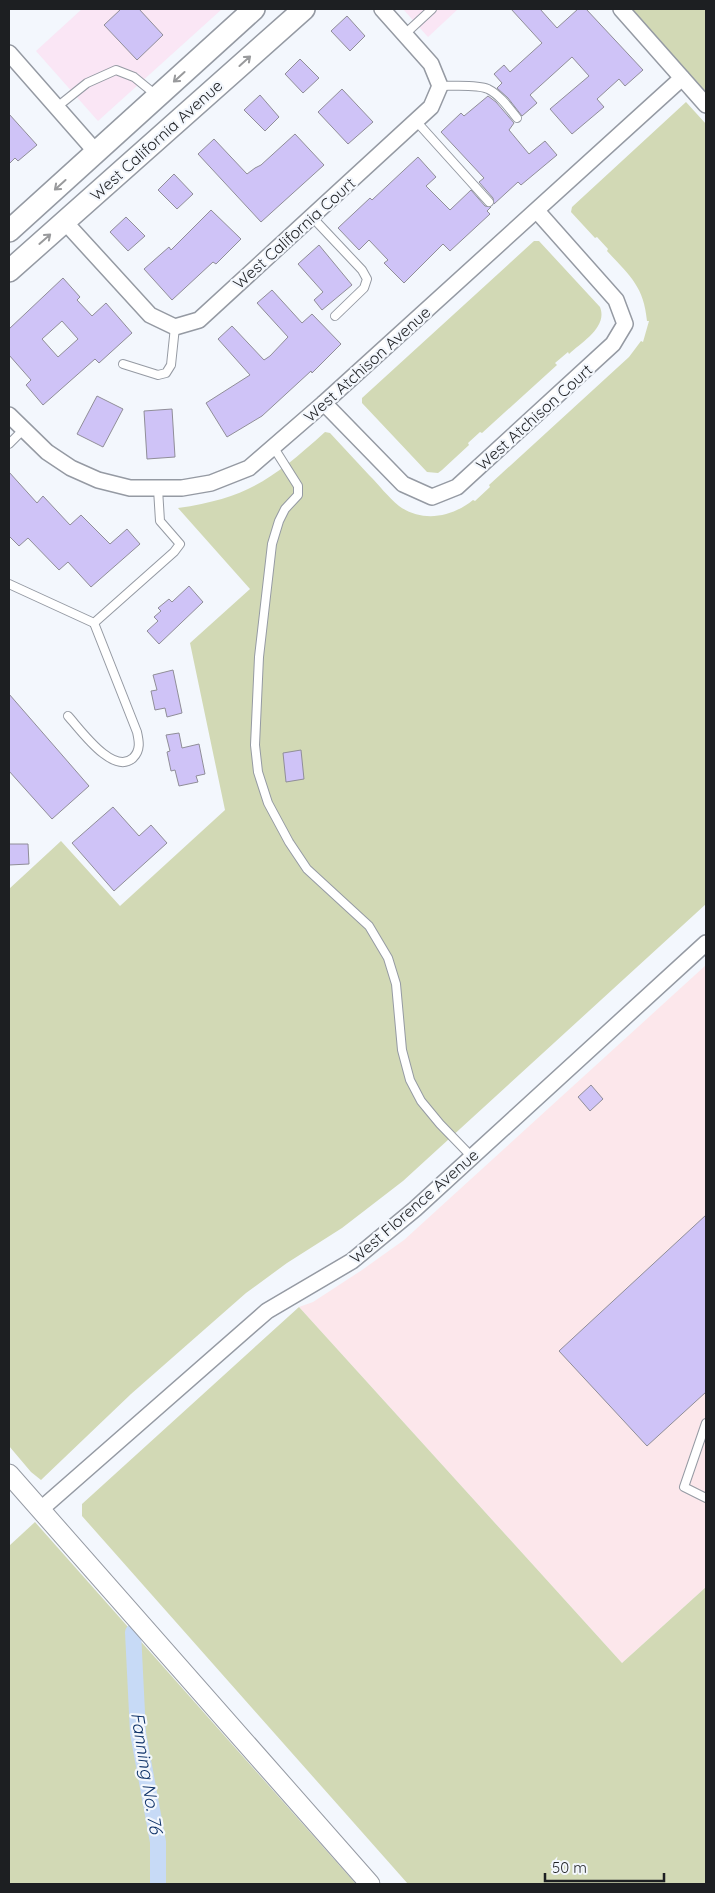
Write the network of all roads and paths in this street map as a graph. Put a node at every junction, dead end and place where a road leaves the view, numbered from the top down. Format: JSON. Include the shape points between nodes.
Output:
{"nodes":[{"id":1,"x":254,"y":9,"type":"edge"},
{"id":2,"x":304,"y":9,"type":"edge"},
{"id":3,"x":382,"y":9,"type":"edge"},
{"id":4,"x":432,"y":9,"type":"edge"},
{"id":5,"x":621,"y":9,"type":"edge"},
{"id":6,"x":404,"y":34,"type":"junction"},
{"id":7,"x":9,"y":53,"type":"edge"},
{"id":8,"x":682,"y":78,"type":"junction"},
{"id":9,"x":440,"y":86,"type":"junction"},
{"id":10,"x":157,"y":96,"type":"junction"},
{"id":11,"x":706,"y":105,"type":"edge"},
{"id":12,"x":57,"y":107,"type":"junction"},
{"id":13,"x":517,"y":118,"type":"dead end"},
{"id":14,"x":416,"y":121,"type":"junction"},
{"id":15,"x":96,"y":152,"type":"junction"},
{"id":16,"x":488,"y":202,"type":"dead end"},
{"id":17,"x":536,"y":211,"type":"junction"},
{"id":18,"x":312,"y":217,"type":"junction"},
{"id":19,"x":65,"y":222,"type":"junction"},
{"id":20,"x":9,"y":231,"type":"edge"},
{"id":21,"x":9,"y":271,"type":"edge"},
{"id":22,"x":334,"y":316,"type":"dead end"},
{"id":23,"x":175,"y":327,"type":"junction"},
{"id":24,"x":123,"y":364,"type":"dead end"},
{"id":25,"x":324,"y":403,"type":"junction"},
{"id":26,"x":9,"y":415,"type":"edge"},
{"id":27,"x":23,"y":430,"type":"junction"},
{"id":28,"x":9,"y":444,"type":"edge"},
{"id":29,"x":274,"y":448,"type":"junction"},
{"id":30,"x":158,"y":489,"type":"junction"},
{"id":31,"x":10,"y":588,"type":"edge"},
{"id":32,"x":94,"y":623,"type":"junction"},
{"id":33,"x":68,"y":716,"type":"dead end"},
{"id":34,"x":706,"y":943,"type":"edge"},
{"id":35,"x":472,"y":1157,"type":"junction"},
{"id":36,"x":706,"y":1423,"type":"edge"},
{"id":37,"x":9,"y":1474,"type":"edge"},
{"id":38,"x":706,"y":1498,"type":"edge"},
{"id":39,"x":40,"y":1510,"type":"junction"},
{"id":40,"x":370,"y":1884,"type":"edge"}],
"edges":[{"from":1,"to":10,"type":"main road","name":"West California Avenue","one_way":true},
{"from":19,"to":2,"type":"main road","name":"West California Avenue","one_way":true},
{"from":3,"to":6,"type":"street"},
{"from":4,"to":6,"type":"lane"},
{"from":5,"to":8,"type":"street"},
{"from":6,"to":9,"type":"street","via":[[431,64]]},
{"from":7,"to":12,"type":"street"},
{"from":8,"to":11,"type":"street"},
{"from":8,"to":17,"type":"street","name":"West Atchison Avenue"},
{"from":9,"to":13,"type":"lane","via":[[488,89]]},
{"from":9,"to":14,"type":"street","name":"West California Court","via":[[431,107]]},
{"from":10,"to":12,"type":"lane","via":[[134,77],[116,70],[87,83]]},
{"from":10,"to":15,"type":"main road","name":"West California Avenue"},
{"from":12,"to":15,"type":"street"},
{"from":14,"to":16,"type":"lane"},
{"from":14,"to":18,"type":"street","name":"West California Court"},
{"from":15,"to":20,"type":"main road","name":"West California Avenue","one_way":true},
{"from":17,"to":25,"type":"street","name":"West Atchison Avenue"},
{"from":17,"to":25,"type":"street","name":"West Atchison Court","via":[[616,300],[625,324],[614,344],[457,487],[432,498],[403,484]]},
{"from":18,"to":22,"type":"lane","via":[[367,279],[364,288]]},
{"from":18,"to":23,"type":"street","name":"West California Court","via":[[199,320]]},
{"from":21,"to":19,"type":"main road","name":"West California Avenue","one_way":true},
{"from":19,"to":23,"type":"street","via":[[150,315]]},
{"from":23,"to":24,"type":"lane","via":[[171,365],[166,373],[158,375]]},
{"from":25,"to":29,"type":"street","name":"West Atchison Avenue"},
{"from":26,"to":27,"type":"street","name":"West Atchison Avenue"},
{"from":27,"to":28,"type":"lane"},
{"from":27,"to":30,"type":"street","name":"West Atchison Avenue","via":[[71,468],[98,480],[130,488]]},
{"from":29,"to":30,"type":"street","name":"West Atchison Avenue","via":[[249,468],[211,483]]},
{"from":29,"to":35,"type":"lane","via":[[298,486],[298,495],[279,521],[271,552],[259,656],[255,745],[258,772],[268,803],[308,868],[369,926],[388,958],[396,984],[402,1050],[410,1080],[421,1101]]},
{"from":30,"to":32,"type":"lane","via":[[160,521],[180,544]]},
{"from":31,"to":32,"type":"lane"},
{"from":32,"to":33,"type":"lane","via":[[137,732],[140,744],[136,754],[130,760],[118,762],[100,752]]},
{"from":34,"to":35,"type":"street","name":"West Florence Avenue"},
{"from":35,"to":39,"type":"street","name":"West Florence Avenue","via":[[352,1261],[267,1311]]},
{"from":36,"to":38,"type":"lane","via":[[684,1487]]},
{"from":37,"to":39,"type":"street"},
{"from":39,"to":40,"type":"street"}]}
